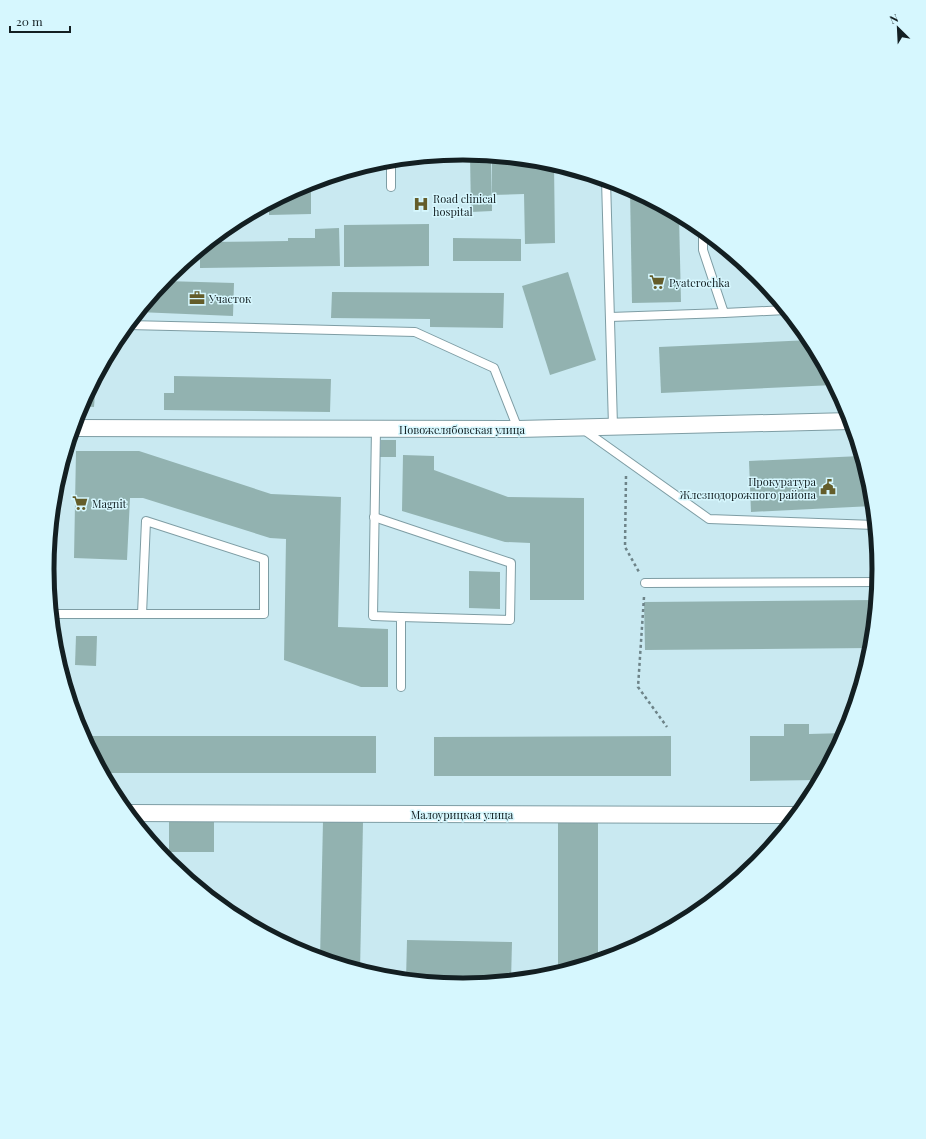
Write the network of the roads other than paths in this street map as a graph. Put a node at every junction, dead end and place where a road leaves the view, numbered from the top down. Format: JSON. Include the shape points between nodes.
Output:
{"nodes":[{"id":1,"x":391,"y":167,"type":"edge"},
{"id":2,"x":391,"y":187,"type":"dead end"},
{"id":3,"x":606,"y":187,"type":"edge"},
{"id":4,"x":702,"y":238,"type":"edge"},
{"id":5,"x":779,"y":310,"type":"edge"},
{"id":6,"x":724,"y":313,"type":"junction"},
{"id":7,"x":610,"y":317,"type":"junction"},
{"id":8,"x":136,"y":325,"type":"edge"},
{"id":9,"x":844,"y":421,"type":"edge"},
{"id":10,"x":613,"y":426,"type":"junction"},
{"id":11,"x":581,"y":427,"type":"junction"},
{"id":12,"x":80,"y":428,"type":"edge"},
{"id":13,"x":376,"y":429,"type":"junction"},
{"id":14,"x":518,"y":429,"type":"junction"},
{"id":15,"x":374,"y":518,"type":"junction"},
{"id":16,"x":870,"y":525,"type":"edge"},
{"id":17,"x":872,"y":582,"type":"edge"},
{"id":18,"x":645,"y":583,"type":"dead end"},
{"id":19,"x":56,"y":614,"type":"edge"},
{"id":20,"x":142,"y":614,"type":"junction"},
{"id":21,"x":401,"y":617,"type":"junction"},
{"id":22,"x":401,"y":687,"type":"dead end"},
{"id":23,"x":135,"y":813,"type":"edge"},
{"id":24,"x":789,"y":815,"type":"edge"}],
"edges":[{"from":1,"to":2,"type":"lane"},
{"from":3,"to":7,"type":"lane"},
{"from":4,"to":6,"type":"lane","via":[[703,250]]},
{"from":5,"to":6,"type":"lane"},
{"from":6,"to":7,"type":"lane"},
{"from":7,"to":10,"type":"lane"},
{"from":8,"to":14,"type":"lane","via":[[415,332],[494,368]]},
{"from":9,"to":10,"type":"street","name":"Новожелябовская улица"},
{"from":10,"to":11,"type":"street","name":"Новожелябовская улица"},
{"from":11,"to":14,"type":"street","name":"Новожелябовская улица"},
{"from":11,"to":16,"type":"lane","via":[[709,519]]},
{"from":12,"to":13,"type":"street","name":"Новожелябовская улица"},
{"from":13,"to":14,"type":"street","name":"Новожелябовская улица"},
{"from":13,"to":15,"type":"lane"},
{"from":15,"to":21,"type":"lane","via":[[373,616]]},
{"from":15,"to":21,"type":"lane","via":[[511,563],[510,620]]},
{"from":17,"to":18,"type":"lane"},
{"from":19,"to":20,"type":"lane"},
{"from":20,"to":20,"type":"lane","via":[[264,614],[264,559],[146,521]]},
{"from":21,"to":22,"type":"lane"},
{"from":23,"to":24,"type":"street","name":"Малоурицкая улица"}]}
